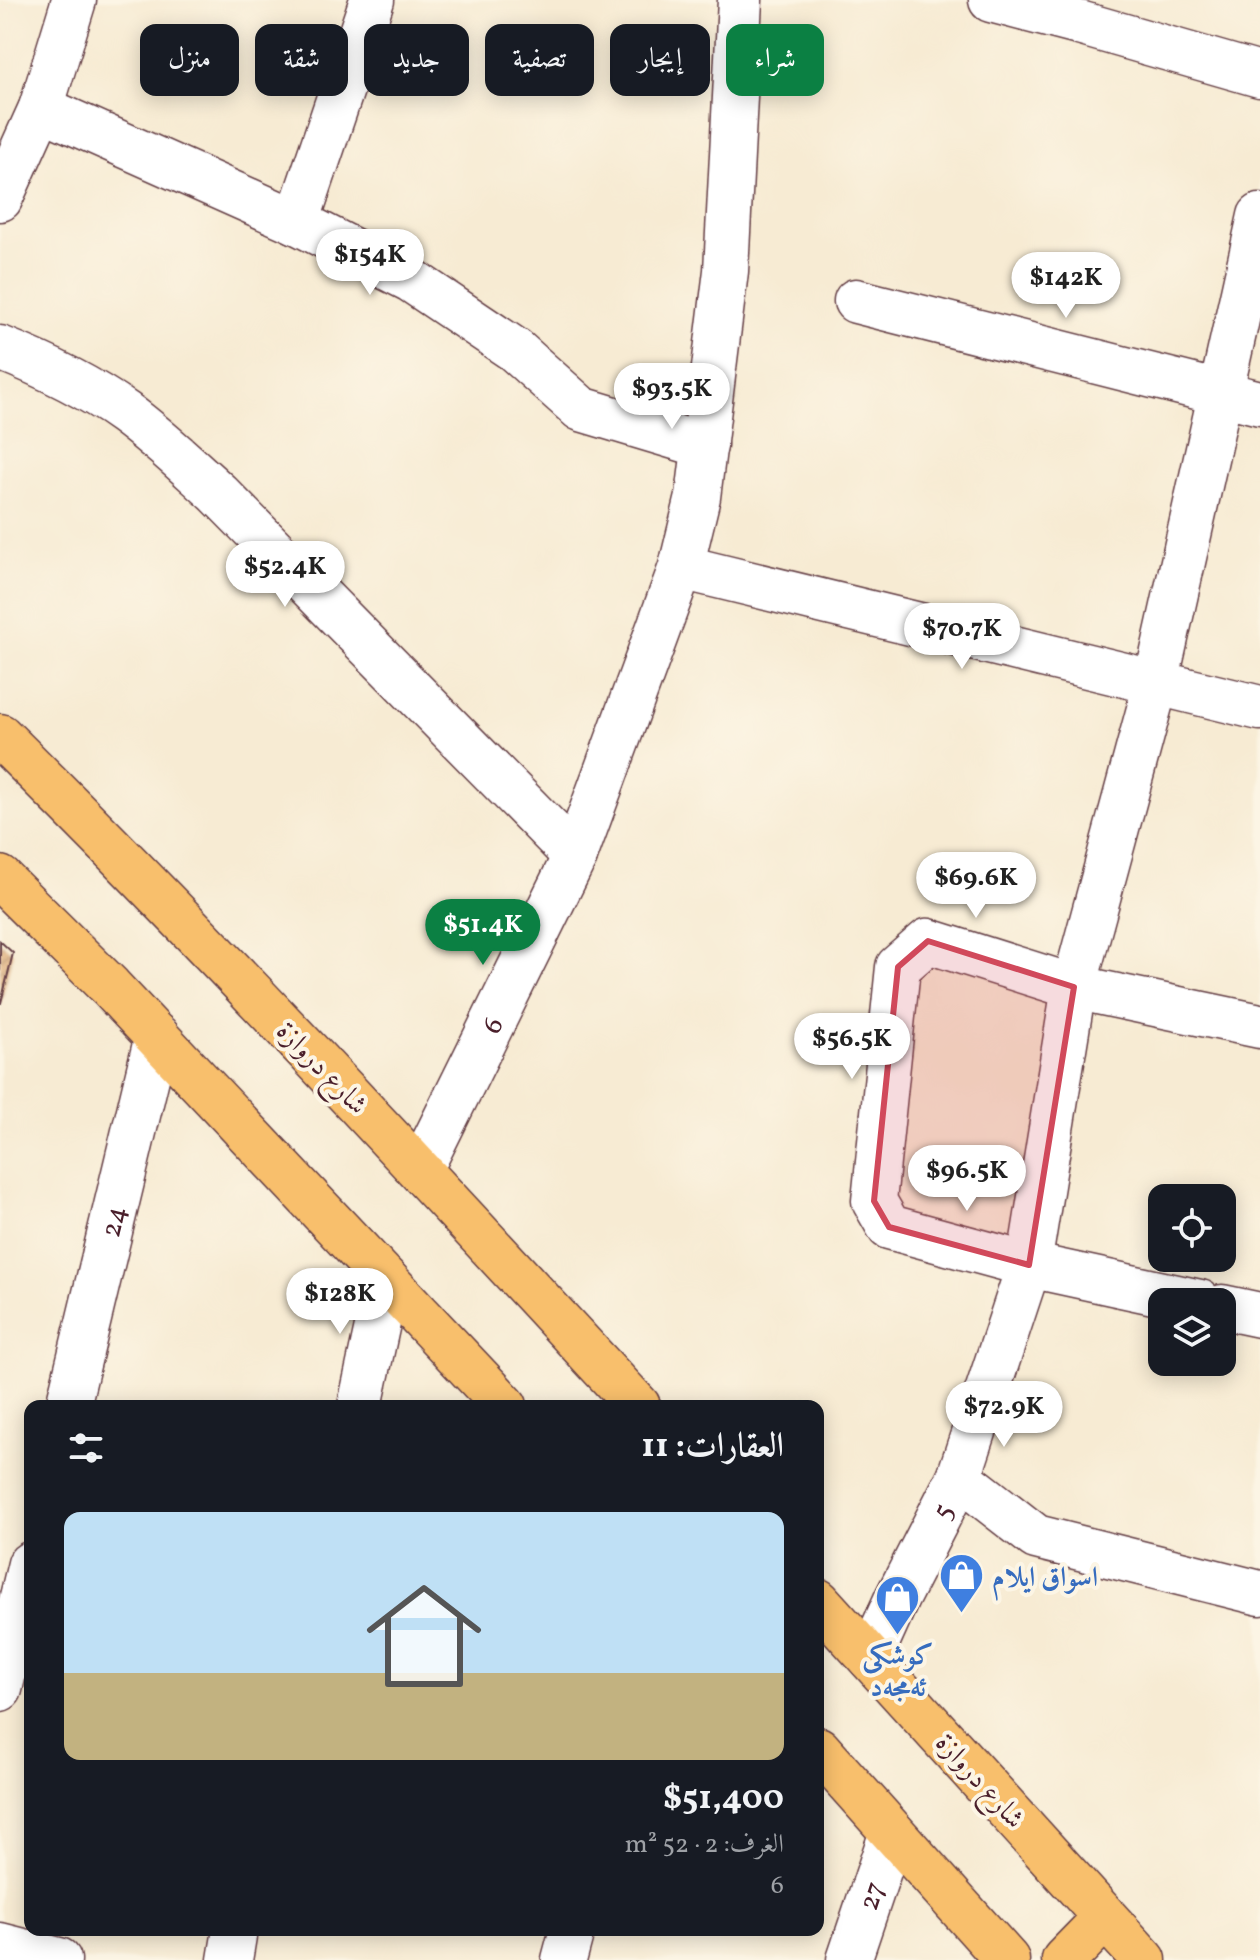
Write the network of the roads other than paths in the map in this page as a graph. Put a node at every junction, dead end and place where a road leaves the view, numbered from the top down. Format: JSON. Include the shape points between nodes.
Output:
{"nodes":[{"id":1,"x":74,"y":0,"type":"edge"},
{"id":2,"x":372,"y":0,"type":"edge"},
{"id":3,"x":740,"y":0,"type":"edge"},
{"id":4,"x":991,"y":0,"type":"edge"},
{"id":5,"x":1260,"y":75,"type":"edge"},
{"id":6,"x":41,"y":108,"type":"junction"},
{"id":7,"x":0,"y":199,"type":"edge"},
{"id":8,"x":1260,"y":216,"type":"edge"},
{"id":9,"x":297,"y":222,"type":"junction"},
{"id":10,"x":856,"y":301,"type":"dead end"},
{"id":11,"x":0,"y":348,"type":"edge"},
{"id":12,"x":1240,"y":398,"type":"edge"},
{"id":13,"x":705,"y":446,"type":"junction"},
{"id":14,"x":681,"y":567,"type":"junction"},
{"id":15,"x":1156,"y":683,"type":"junction"},
{"id":16,"x":1260,"y":708,"type":"edge"},
{"id":17,"x":0,"y":736,"type":"edge"},
{"id":18,"x":575,"y":856,"type":"junction"},
{"id":19,"x":0,"y":878,"type":"edge"},
{"id":20,"x":1074,"y":987,"type":"junction"},
{"id":21,"x":1260,"y":1026,"type":"edge"},
{"id":22,"x":157,"y":1036,"type":"junction"},
{"id":23,"x":420,"y":1170,"type":"junction"},
{"id":24,"x":1029,"y":1265,"type":"junction"},
{"id":25,"x":387,"y":1281,"type":"junction"},
{"id":26,"x":1148,"y":1291,"type":"edge"},
{"id":27,"x":1236,"y":1310,"type":"edge"},
{"id":28,"x":1260,"y":1315,"type":"edge"},
{"id":29,"x":69,"y":1400,"type":"edge"},
{"id":30,"x":361,"y":1400,"type":"edge"},
{"id":31,"x":499,"y":1400,"type":"edge"},
{"id":32,"x":632,"y":1400,"type":"edge"},
{"id":33,"x":959,"y":1477,"type":"junction"},
{"id":34,"x":24,"y":1589,"type":"edge"},
{"id":35,"x":1260,"y":1593,"type":"edge"},
{"id":36,"x":824,"y":1608,"type":"edge"},
{"id":37,"x":870,"y":1658,"type":"junction"},
{"id":38,"x":0,"y":1689,"type":"edge"},
{"id":39,"x":824,"y":1756,"type":"edge"},
{"id":40,"x":892,"y":1832,"type":"junction"},
{"id":41,"x":1105,"y":1918,"type":"junction"},
{"id":42,"x":234,"y":1936,"type":"edge"},
{"id":43,"x":570,"y":1936,"type":"edge"},
{"id":44,"x":0,"y":1945,"type":"edge"},
{"id":45,"x":59,"y":1960,"type":"edge"},
{"id":46,"x":230,"y":1960,"type":"edge"},
{"id":47,"x":564,"y":1960,"type":"edge"},
{"id":48,"x":849,"y":1960,"type":"edge"},
{"id":49,"x":1007,"y":1960,"type":"edge"},
{"id":50,"x":1064,"y":1960,"type":"edge"},
{"id":51,"x":1144,"y":1960,"type":"edge"}],
"edges":[{"from":1,"to":6,"type":"street"},
{"from":2,"to":9,"type":"street"},
{"from":3,"to":13,"type":"street","name":"6","via":[[726,271]]},
{"from":4,"to":5,"type":"street"},
{"from":6,"to":7,"type":"street"},
{"from":6,"to":9,"type":"street"},
{"from":8,"to":12,"type":"street","name":"5"},
{"from":9,"to":13,"type":"street","via":[[411,280],[515,350],[581,409]]},
{"from":10,"to":12,"type":"street"},
{"from":11,"to":18,"type":"street","via":[[124,412],[172,451]]},
{"from":12,"to":15,"type":"street","name":"5"},
{"from":13,"to":14,"type":"street","name":"6"},
{"from":14,"to":15,"type":"street"},
{"from":14,"to":18,"type":"street","name":"6"},
{"from":15,"to":16,"type":"street"},
{"from":15,"to":20,"type":"street","name":"5"},
{"from":17,"to":23,"type":"main road","name":"شارع دروازة"},
{"from":18,"to":23,"type":"street","name":"6"},
{"from":19,"to":22,"type":"main road"},
{"from":20,"to":21,"type":"street"},
{"from":20,"to":24,"type":"street","name":"5"},
{"from":20,"to":24,"type":"street","via":[[928,941],[898,967],[874,1201],[889,1227]]},
{"from":22,"to":25,"type":"main road"},
{"from":22,"to":29,"type":"street","name":"24"},
{"from":23,"to":32,"type":"main road","name":"شارع دروازة"},
{"from":24,"to":26,"type":"street"},
{"from":24,"to":33,"type":"street","name":"5"},
{"from":25,"to":30,"type":"street"},
{"from":25,"to":31,"type":"main road"},
{"from":27,"to":28,"type":"street"},
{"from":33,"to":35,"type":"street","via":[[1036,1537]]},
{"from":33,"to":37,"type":"street","name":"5"},
{"from":34,"to":38,"type":"street"},
{"from":36,"to":37,"type":"main road","name":"شارع دروازة"},
{"from":37,"to":41,"type":"main road","name":"شارع دروازة"},
{"from":39,"to":40,"type":"main road"},
{"from":40,"to":48,"type":"street","name":"27"},
{"from":40,"to":49,"type":"main road"},
{"from":41,"to":50,"type":"main road"},
{"from":41,"to":51,"type":"main road","name":"شارع دروازة"},
{"from":42,"to":46,"type":"street"},
{"from":43,"to":47,"type":"street"},
{"from":44,"to":45,"type":"street"}]}
